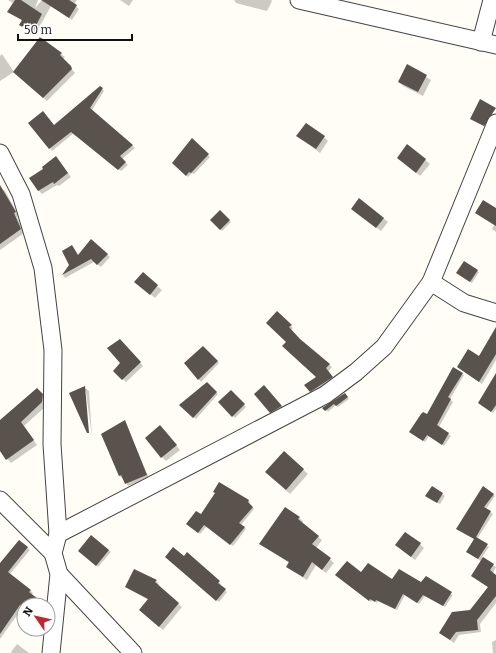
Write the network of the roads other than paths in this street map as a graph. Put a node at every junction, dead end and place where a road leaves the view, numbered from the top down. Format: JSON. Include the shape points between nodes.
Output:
{"nodes":[{"id":1,"x":299,"y":0,"type":"edge"},
{"id":2,"x":492,"y":0,"type":"edge"},
{"id":3,"x":488,"y":43,"type":"edge"},
{"id":4,"x":496,"y":123,"type":"edge"},
{"id":5,"x":0,"y":153,"type":"edge"},
{"id":6,"x":431,"y":282,"type":"junction"},
{"id":7,"x":496,"y":314,"type":"edge"},
{"id":8,"x":0,"y":500,"type":"edge"},
{"id":9,"x":58,"y":534,"type":"junction"},
{"id":10,"x":53,"y":553,"type":"junction"},
{"id":11,"x":59,"y":574,"type":"junction"},
{"id":12,"x":51,"y":653,"type":"edge"},
{"id":13,"x":133,"y":653,"type":"edge"}],
"edges":[{"from":1,"to":3,"type":"street"},
{"from":2,"to":3,"type":"street"},
{"from":4,"to":6,"type":"street"},
{"from":5,"to":9,"type":"street","via":[[21,194],[43,268],[53,350],[52,444]]},
{"from":6,"to":7,"type":"street","via":[[464,302]]},
{"from":6,"to":9,"type":"street","via":[[384,347],[325,395]]},
{"from":8,"to":10,"type":"street"},
{"from":9,"to":10,"type":"street"},
{"from":10,"to":11,"type":"street"},
{"from":11,"to":12,"type":"street"},
{"from":11,"to":13,"type":"street"}]}
